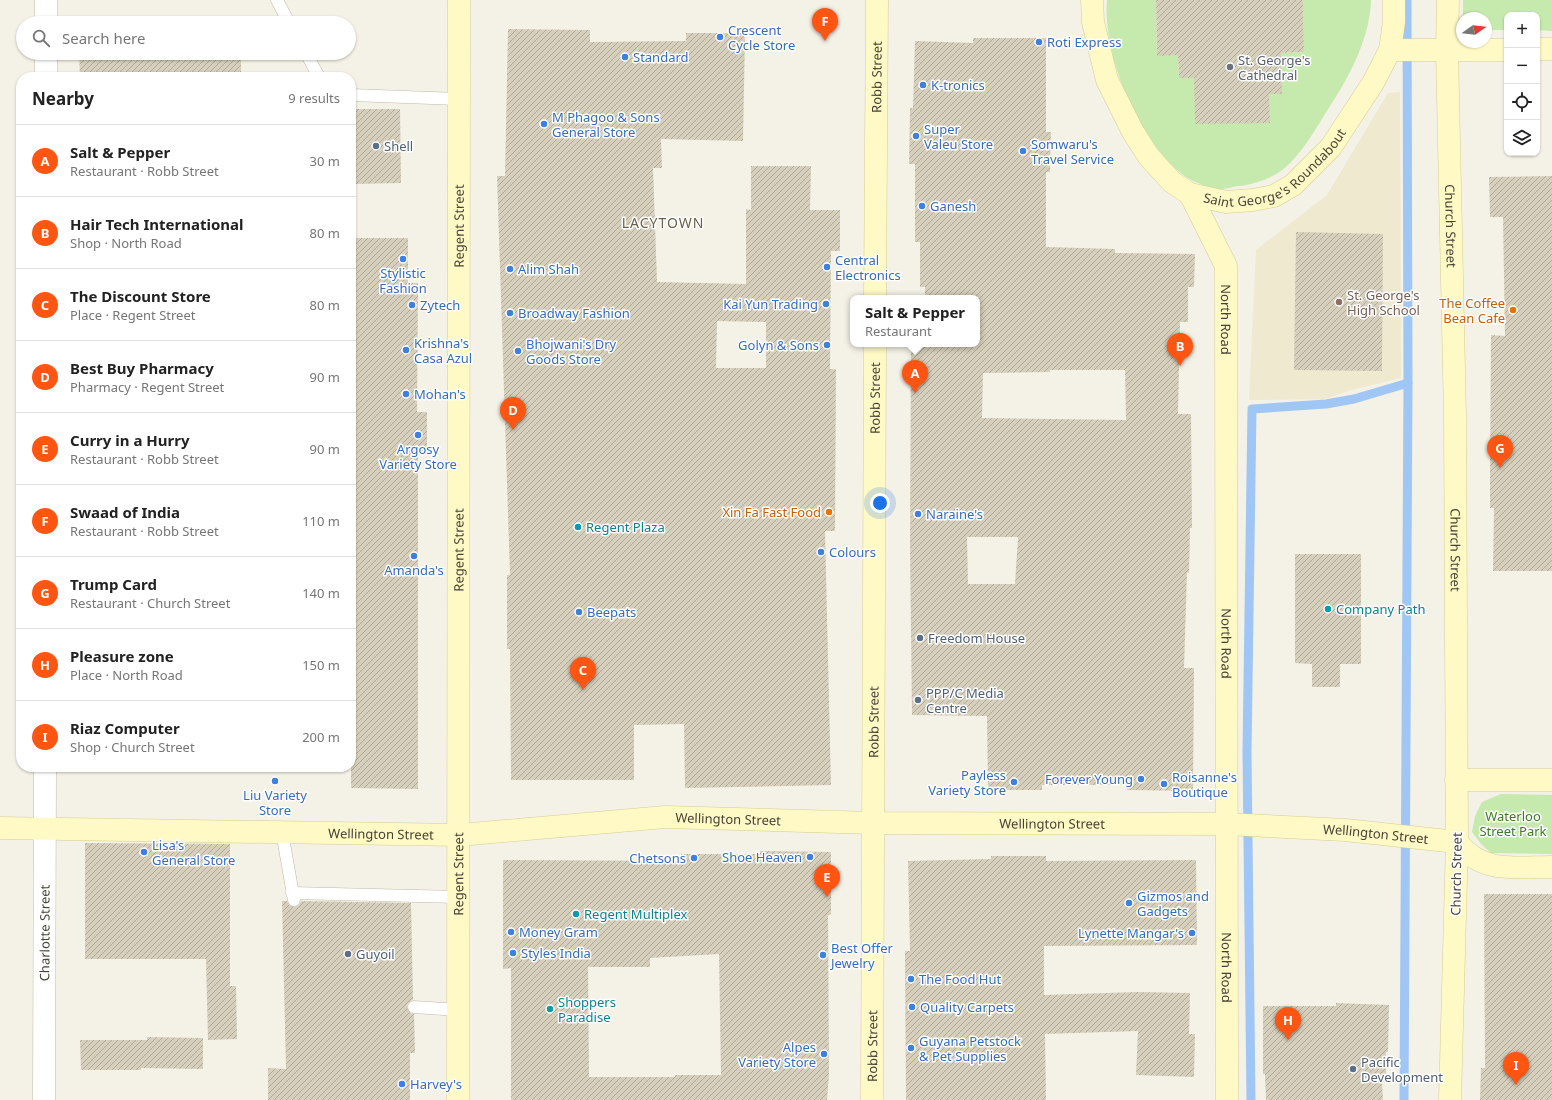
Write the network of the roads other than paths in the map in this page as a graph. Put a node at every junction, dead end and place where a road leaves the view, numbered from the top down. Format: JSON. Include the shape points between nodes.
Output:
{"nodes":[{"id":1,"x":46,"y":0,"type":"edge"},
{"id":2,"x":277,"y":0,"type":"edge"},
{"id":3,"x":459,"y":0,"type":"edge"},
{"id":4,"x":877,"y":0,"type":"edge"},
{"id":5,"x":1092,"y":0,"type":"edge"},
{"id":6,"x":1394,"y":0,"type":"edge"},
{"id":7,"x":1448,"y":0,"type":"edge"},
{"id":8,"x":46,"y":16,"type":"edge"},
{"id":9,"x":285,"y":16,"type":"edge"},
{"id":10,"x":1540,"y":49,"type":"edge"},
{"id":11,"x":1552,"y":49,"type":"edge"},
{"id":12,"x":1402,"y":50,"type":"junction"},
{"id":13,"x":1448,"y":50,"type":"junction"},
{"id":14,"x":1504,"y":50,"type":"edge"},
{"id":15,"x":46,"y":60,"type":"edge"},
{"id":16,"x":310,"y":60,"type":"edge"},
{"id":17,"x":46,"y":72,"type":"edge"},
{"id":18,"x":316,"y":72,"type":"edge"},
{"id":19,"x":356,"y":95,"type":"edge"},
{"id":20,"x":459,"y":99,"type":"junction"},
{"id":21,"x":1190,"y":194,"type":"junction"},
{"id":22,"x":876,"y":295,"type":"edge"},
{"id":23,"x":875,"y":347,"type":"edge"},
{"id":24,"x":45,"y":772,"type":"edge"},
{"id":25,"x":1456,"y":780,"type":"junction"},
{"id":26,"x":1552,"y":780,"type":"edge"},
{"id":27,"x":873,"y":823,"type":"junction"},
{"id":28,"x":1227,"y":824,"type":"junction"},
{"id":29,"x":0,"y":828,"type":"edge"},
{"id":30,"x":45,"y":828,"type":"junction"},
{"id":31,"x":282,"y":832,"type":"junction"},
{"id":32,"x":459,"y":835,"type":"junction"},
{"id":33,"x":1457,"y":842,"type":"junction"},
{"id":34,"x":1552,"y":868,"type":"edge"},
{"id":35,"x":458,"y":897,"type":"junction"},
{"id":36,"x":414,"y":1007,"type":"dead end"},
{"id":37,"x":458,"y":1010,"type":"junction"},
{"id":38,"x":44,"y":1100,"type":"edge"},
{"id":39,"x":458,"y":1100,"type":"edge"},
{"id":40,"x":872,"y":1100,"type":"edge"},
{"id":41,"x":1227,"y":1100,"type":"edge"},
{"id":42,"x":1450,"y":1100,"type":"edge"}],
"edges":[{"from":1,"to":8,"type":"street"},
{"from":2,"to":9,"type":"lane"},
{"from":3,"to":20,"type":"street","name":"Regent Street"},
{"from":4,"to":22,"type":"street","name":"Robb Street"},
{"from":5,"to":21,"type":"street","name":"Saint George's Roundabout","via":[[1093,22],[1107,80],[1133,132],[1172,182]]},
{"from":6,"to":12,"type":"street","name":"Saint George's Roundabout","via":[[1394,22]]},
{"from":7,"to":13,"type":"street","name":"Church Street"},
{"from":10,"to":11,"type":"street"},
{"from":12,"to":13,"type":"street"},
{"from":12,"to":21,"type":"street","name":"Saint George's Roundabout","via":[[1374,83],[1331,147],[1293,185],[1274,196],[1239,201],[1226,202]]},
{"from":13,"to":14,"type":"street"},
{"from":13,"to":25,"type":"street","name":"Church Street","via":[[1455,416]]},
{"from":15,"to":17,"type":"street"},
{"from":16,"to":18,"type":"lane"},
{"from":19,"to":20,"type":"lane"},
{"from":20,"to":32,"type":"street","name":"Regent Street"},
{"from":21,"to":28,"type":"street","name":"North Road","via":[[1226,266]]},
{"from":23,"to":27,"type":"street","name":"Robb Street"},
{"from":24,"to":30,"type":"street","name":"Charlotte Street"},
{"from":25,"to":26,"type":"street"},
{"from":25,"to":33,"type":"street","name":"Church Street"},
{"from":27,"to":28,"type":"street","name":"Wellington Street"},
{"from":27,"to":32,"type":"street","name":"Wellington Street","via":[[665,817]]},
{"from":27,"to":40,"type":"street","name":"Robb Street"},
{"from":28,"to":33,"type":"street","name":"Wellington Street","via":[[1345,830]]},
{"from":28,"to":41,"type":"street","name":"North Road"},
{"from":29,"to":30,"type":"street","name":"Wellington Street"},
{"from":30,"to":31,"type":"street","name":"Wellington Street"},
{"from":30,"to":38,"type":"street","name":"Charlotte Street"},
{"from":31,"to":32,"type":"street","name":"Wellington Street"},
{"from":31,"to":35,"type":"lane","via":[[293,897]]},
{"from":32,"to":35,"type":"street","name":"Regent Street"},
{"from":33,"to":34,"type":"street","via":[[1466,854],[1486,865]]},
{"from":33,"to":42,"type":"street","name":"Church Street"},
{"from":35,"to":37,"type":"street","name":"Regent Street"},
{"from":36,"to":37,"type":"lane"},
{"from":37,"to":39,"type":"street","name":"Regent Street"}]}
